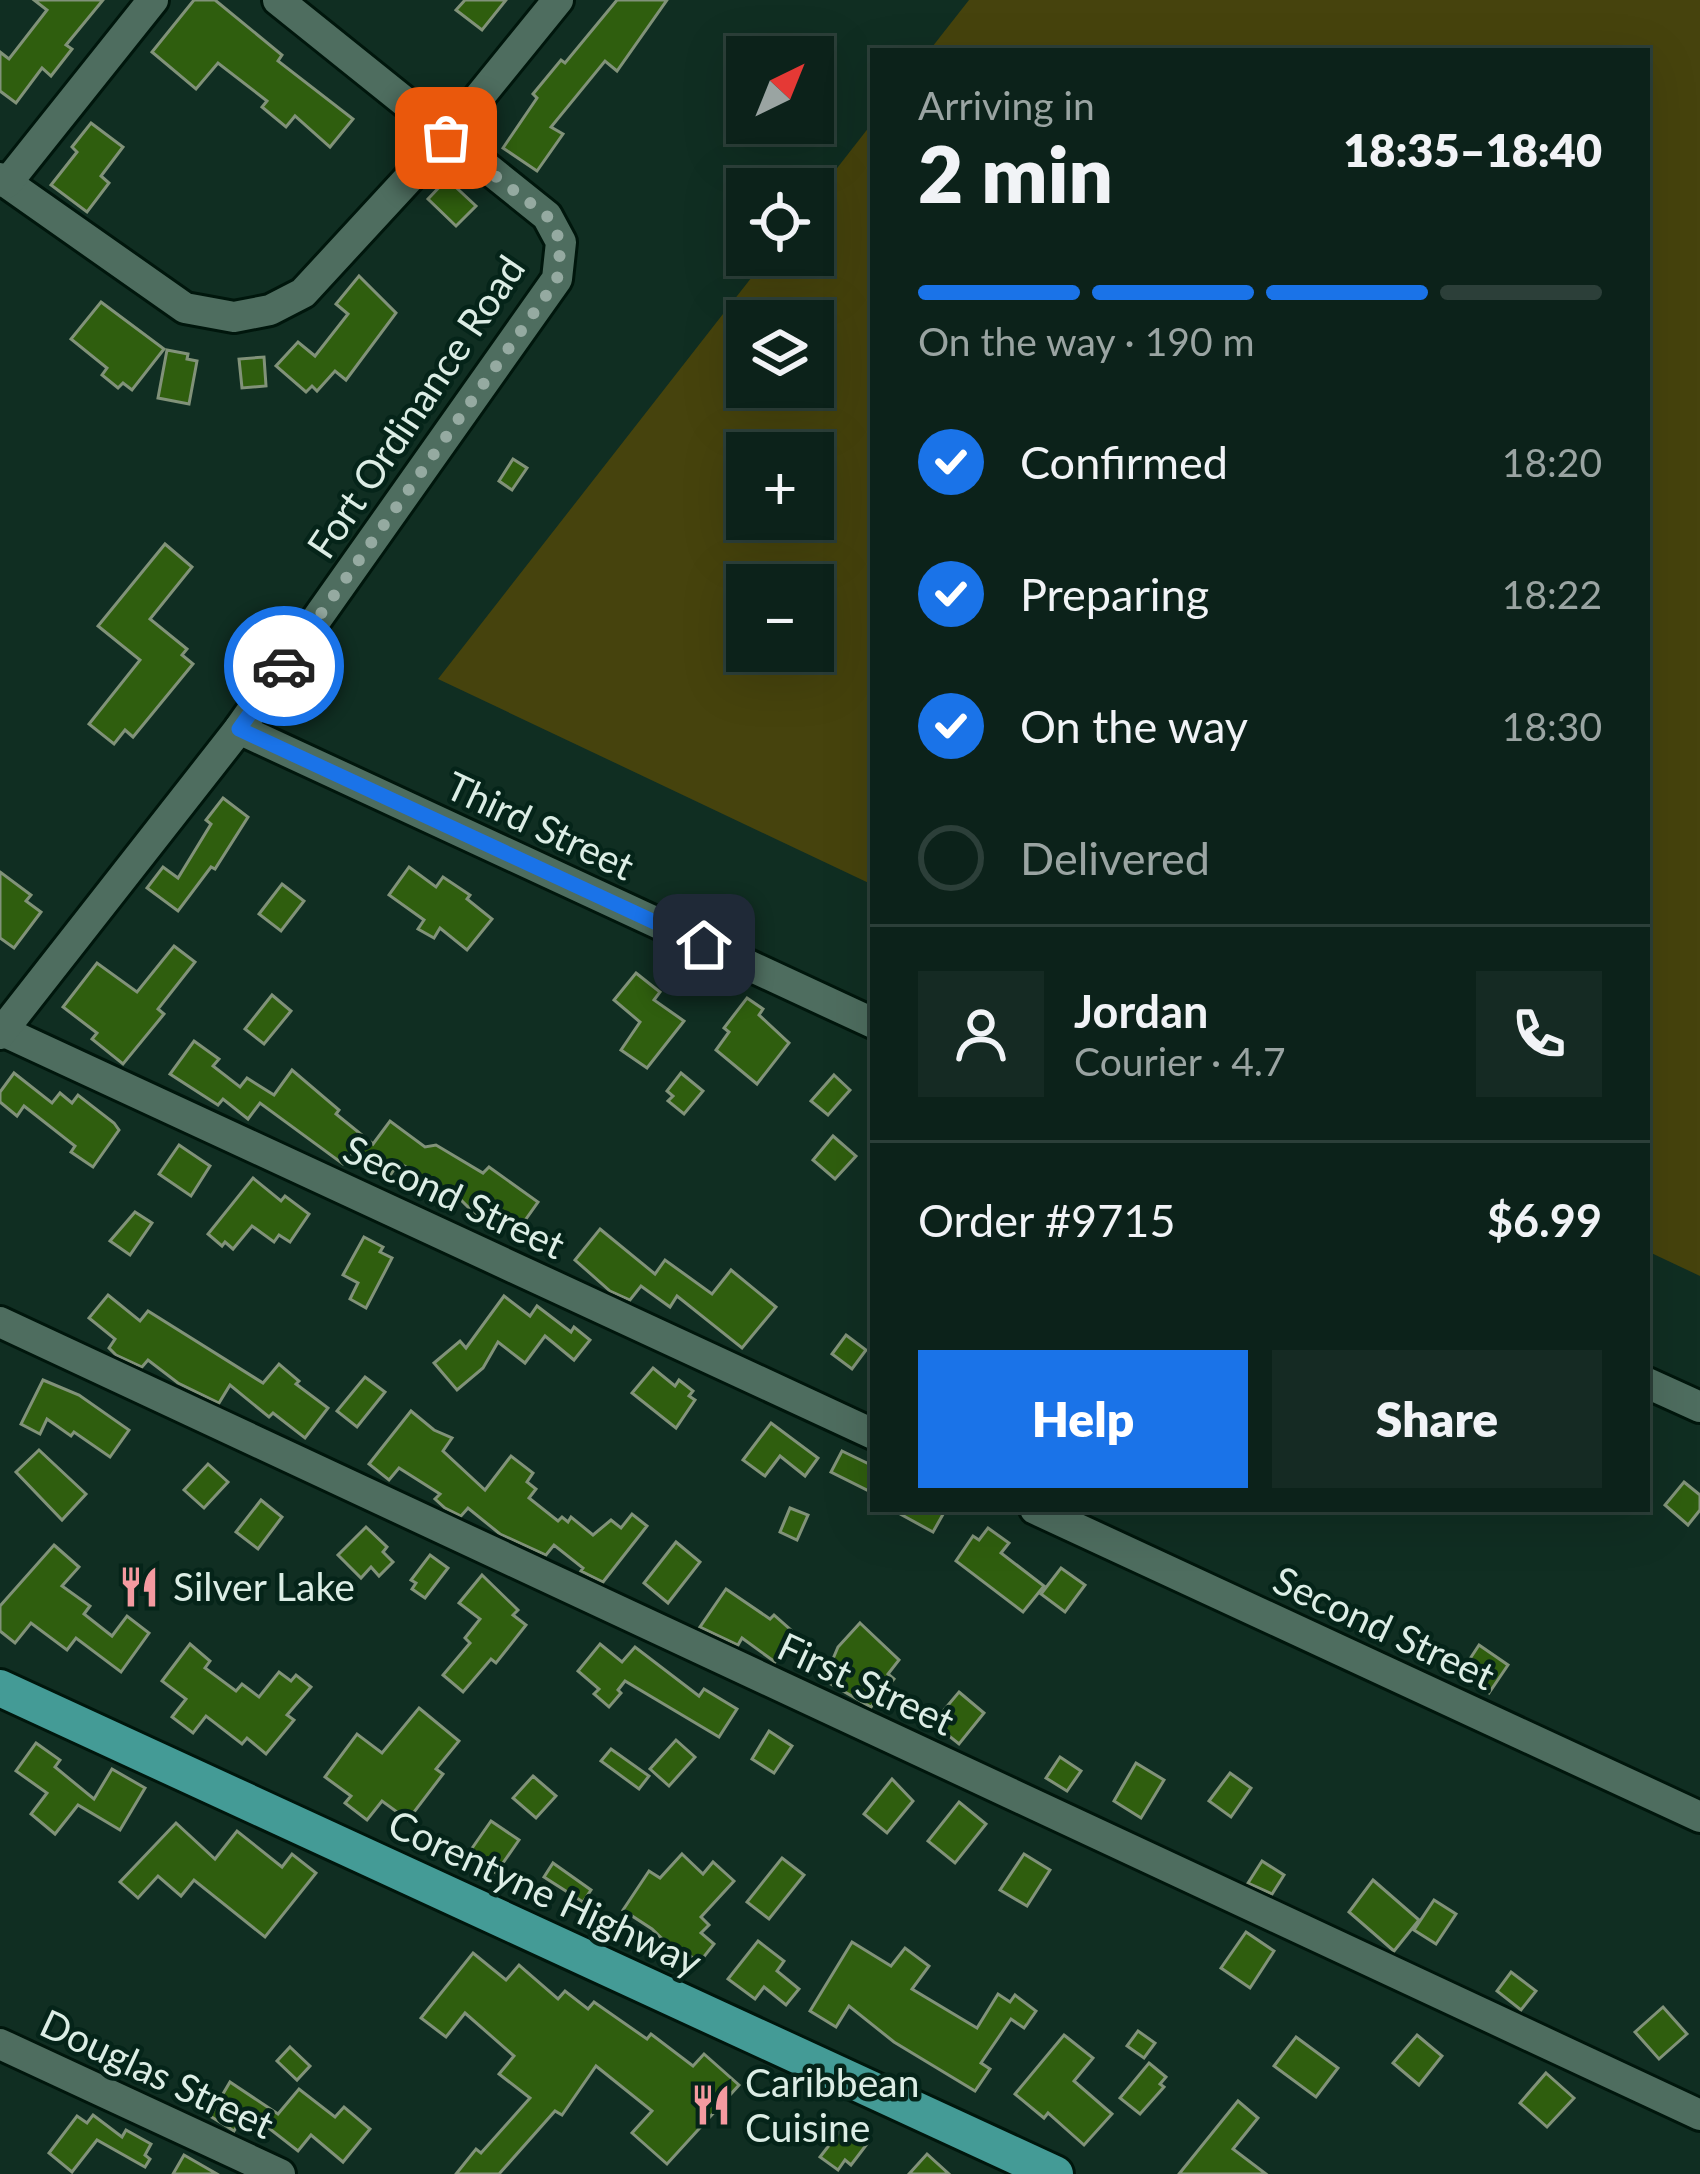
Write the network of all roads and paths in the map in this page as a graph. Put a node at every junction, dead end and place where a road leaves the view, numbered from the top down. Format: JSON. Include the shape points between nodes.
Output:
{"nodes":[{"id":1,"x":153,"y":0,"type":"edge"},
{"id":2,"x":278,"y":0,"type":"edge"},
{"id":3,"x":558,"y":0,"type":"edge"},
{"id":4,"x":446,"y":138,"type":"junction"},
{"id":5,"x":3,"y":180,"type":"edge"},
{"id":6,"x":239,"y":729,"type":"junction"},
{"id":7,"x":870,"y":1022,"type":"edge"},
{"id":8,"x":1,"y":1032,"type":"edge"},
{"id":9,"x":0,"y":1322,"type":"edge"},
{"id":10,"x":1650,"y":1384,"type":"edge"},
{"id":11,"x":1700,"y":1407,"type":"edge"},
{"id":12,"x":870,"y":1433,"type":"edge"},
{"id":13,"x":1041,"y":1512,"type":"edge"},
{"id":14,"x":0,"y":1688,"type":"edge"},
{"id":15,"x":1700,"y":1817,"type":"edge"},
{"id":16,"x":0,"y":2044,"type":"edge"},
{"id":17,"x":1700,"y":2115,"type":"edge"},
{"id":18,"x":280,"y":2174,"type":"edge"},
{"id":19,"x":1054,"y":2174,"type":"edge"}],
"edges":[{"from":1,"to":5,"type":"street"},
{"from":2,"to":4,"type":"street"},
{"from":3,"to":4,"type":"street"},
{"from":4,"to":5,"type":"street","via":[[303,292],[270,310],[234,316],[185,308]]},
{"from":4,"to":6,"type":"street","name":"Fort Ordinance Road","via":[[547,216],[561,242],[557,280]]},
{"from":6,"to":7,"type":"street","name":"Third Street"},
{"from":6,"to":8,"type":"street","name":"Fort Ordinance Road"},
{"from":8,"to":12,"type":"street","name":"Second Street"},
{"from":9,"to":17,"type":"street","name":"First Street"},
{"from":10,"to":11,"type":"street"},
{"from":13,"to":15,"type":"street","name":"Second Street"},
{"from":14,"to":19,"type":"main road","name":"Corentyne Highway"},
{"from":16,"to":18,"type":"street","name":"Douglas Street"}]}
